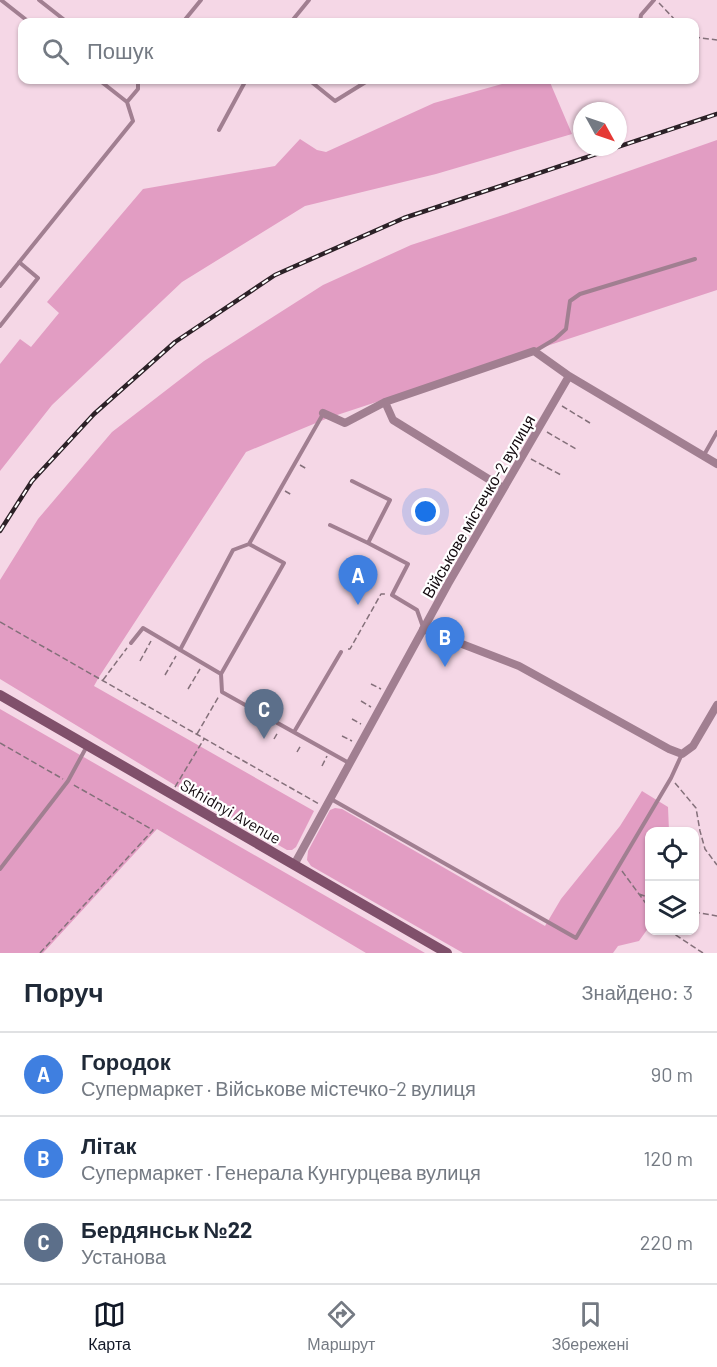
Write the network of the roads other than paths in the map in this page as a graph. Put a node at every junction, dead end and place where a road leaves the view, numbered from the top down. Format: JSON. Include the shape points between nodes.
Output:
{"nodes":[{"id":1,"x":1,"y":0,"type":"edge"},
{"id":2,"x":39,"y":0,"type":"edge"},
{"id":3,"x":201,"y":0,"type":"edge"},
{"id":4,"x":309,"y":0,"type":"edge"},
{"id":5,"x":655,"y":0,"type":"edge"},
{"id":6,"x":24,"y":18,"type":"edge"},
{"id":7,"x":62,"y":18,"type":"edge"},
{"id":8,"x":186,"y":18,"type":"edge"},
{"id":9,"x":294,"y":18,"type":"edge"},
{"id":10,"x":641,"y":18,"type":"edge"},
{"id":11,"x":104,"y":84,"type":"edge"},
{"id":12,"x":138,"y":84,"type":"edge"},
{"id":13,"x":244,"y":84,"type":"edge"},
{"id":14,"x":314,"y":84,"type":"edge"},
{"id":15,"x":363,"y":84,"type":"edge"},
{"id":16,"x":127,"y":102,"type":"junction"},
{"id":17,"x":219,"y":130,"type":"dead end"},
{"id":18,"x":695,"y":259,"type":"dead end"},
{"id":19,"x":19,"y":262,"type":"junction"},
{"id":20,"x":0,"y":286,"type":"edge"},
{"id":21,"x":0,"y":326,"type":"edge"},
{"id":22,"x":534,"y":351,"type":"junction"},
{"id":23,"x":569,"y":376,"type":"junction"},
{"id":24,"x":386,"y":402,"type":"junction"},
{"id":25,"x":323,"y":413,"type":"joint"},
{"id":26,"x":717,"y":432,"type":"edge"},
{"id":27,"x":704,"y":456,"type":"junction"},
{"id":28,"x":717,"y":464,"type":"edge"},
{"id":29,"x":352,"y":481,"type":"dead end"},
{"id":30,"x":503,"y":488,"type":"junction"},
{"id":31,"x":330,"y":525,"type":"dead end"},
{"id":32,"x":368,"y":543,"type":"junction"},
{"id":33,"x":249,"y":544,"type":"junction"},
{"id":34,"x":423,"y":629,"type":"junction"},
{"id":35,"x":131,"y":643,"type":"road end"},
{"id":36,"x":180,"y":650,"type":"junction"},
{"id":37,"x":341,"y":652,"type":"road end"},
{"id":38,"x":221,"y":674,"type":"junction"},
{"id":39,"x":0,"y":695,"type":"edge"},
{"id":40,"x":717,"y":705,"type":"edge"},
{"id":41,"x":294,"y":732,"type":"junction"},
{"id":42,"x":87,"y":745,"type":"junction"},
{"id":43,"x":682,"y":754,"type":"junction"},
{"id":44,"x":349,"y":763,"type":"junction"},
{"id":45,"x":330,"y":799,"type":"junction"},
{"id":46,"x":294,"y":865,"type":"junction"},
{"id":47,"x":0,"y":869,"type":"edge"},
{"id":48,"x":447,"y":953,"type":"edge"}],
"edges":[{"from":1,"to":6,"type":"lane"},
{"from":2,"to":7,"type":"lane"},
{"from":3,"to":8,"type":"lane"},
{"from":4,"to":9,"type":"lane"},
{"from":5,"to":10,"type":"lane"},
{"from":11,"to":16,"type":"lane"},
{"from":12,"to":16,"type":"lane"},
{"from":13,"to":17,"type":"lane"},
{"from":14,"to":15,"type":"lane","via":[[335,101]]},
{"from":16,"to":19,"type":"lane","via":[[133,121]]},
{"from":18,"to":22,"type":"lane","via":[[580,294],[570,301],[566,329]]},
{"from":19,"to":20,"type":"lane"},
{"from":19,"to":21,"type":"lane","via":[[38,278]]},
{"from":22,"to":23,"type":"street"},
{"from":22,"to":24,"type":"street"},
{"from":23,"to":27,"type":"street"},
{"from":23,"to":30,"type":"street","name":"Військове містечко-2 вулиця"},
{"from":24,"to":25,"type":"street","via":[[345,423]]},
{"from":24,"to":30,"type":"street","via":[[393,420]]},
{"from":25,"to":33,"type":"lane"},
{"from":26,"to":27,"type":"lane"},
{"from":27,"to":28,"type":"street"},
{"from":29,"to":32,"type":"lane","via":[[390,500]]},
{"from":30,"to":34,"type":"street","name":"Військове містечко-2 вулиця"},
{"from":31,"to":32,"type":"lane"},
{"from":32,"to":34,"type":"lane","via":[[408,564],[392,595],[417,610]]},
{"from":33,"to":36,"type":"lane","via":[[233,550]]},
{"from":33,"to":38,"type":"lane","via":[[284,563]]},
{"from":34,"to":43,"type":"street","via":[[519,666]]},
{"from":34,"to":44,"type":"street","name":"Військове містечко-2 вулиця"},
{"from":35,"to":36,"type":"lane","via":[[143,628]]},
{"from":36,"to":38,"type":"lane"},
{"from":37,"to":41,"type":"lane"},
{"from":38,"to":41,"type":"lane","via":[[222,692]]},
{"from":39,"to":42,"type":"main road","name":"Skhidnyi Avenue"},
{"from":40,"to":43,"type":"street","via":[[693,746]]},
{"from":41,"to":44,"type":"lane"},
{"from":42,"to":46,"type":"main road","name":"Skhidnyi Avenue"},
{"from":42,"to":47,"type":"lane","via":[[68,782]]},
{"from":43,"to":45,"type":"lane","via":[[576,938]]},
{"from":44,"to":45,"type":"street","name":"Військове містечко-2 вулиця"},
{"from":45,"to":46,"type":"street","name":"Військове містечко-2 вулиця"},
{"from":46,"to":48,"type":"main road","name":"Skhidnyi Avenue"}]}
